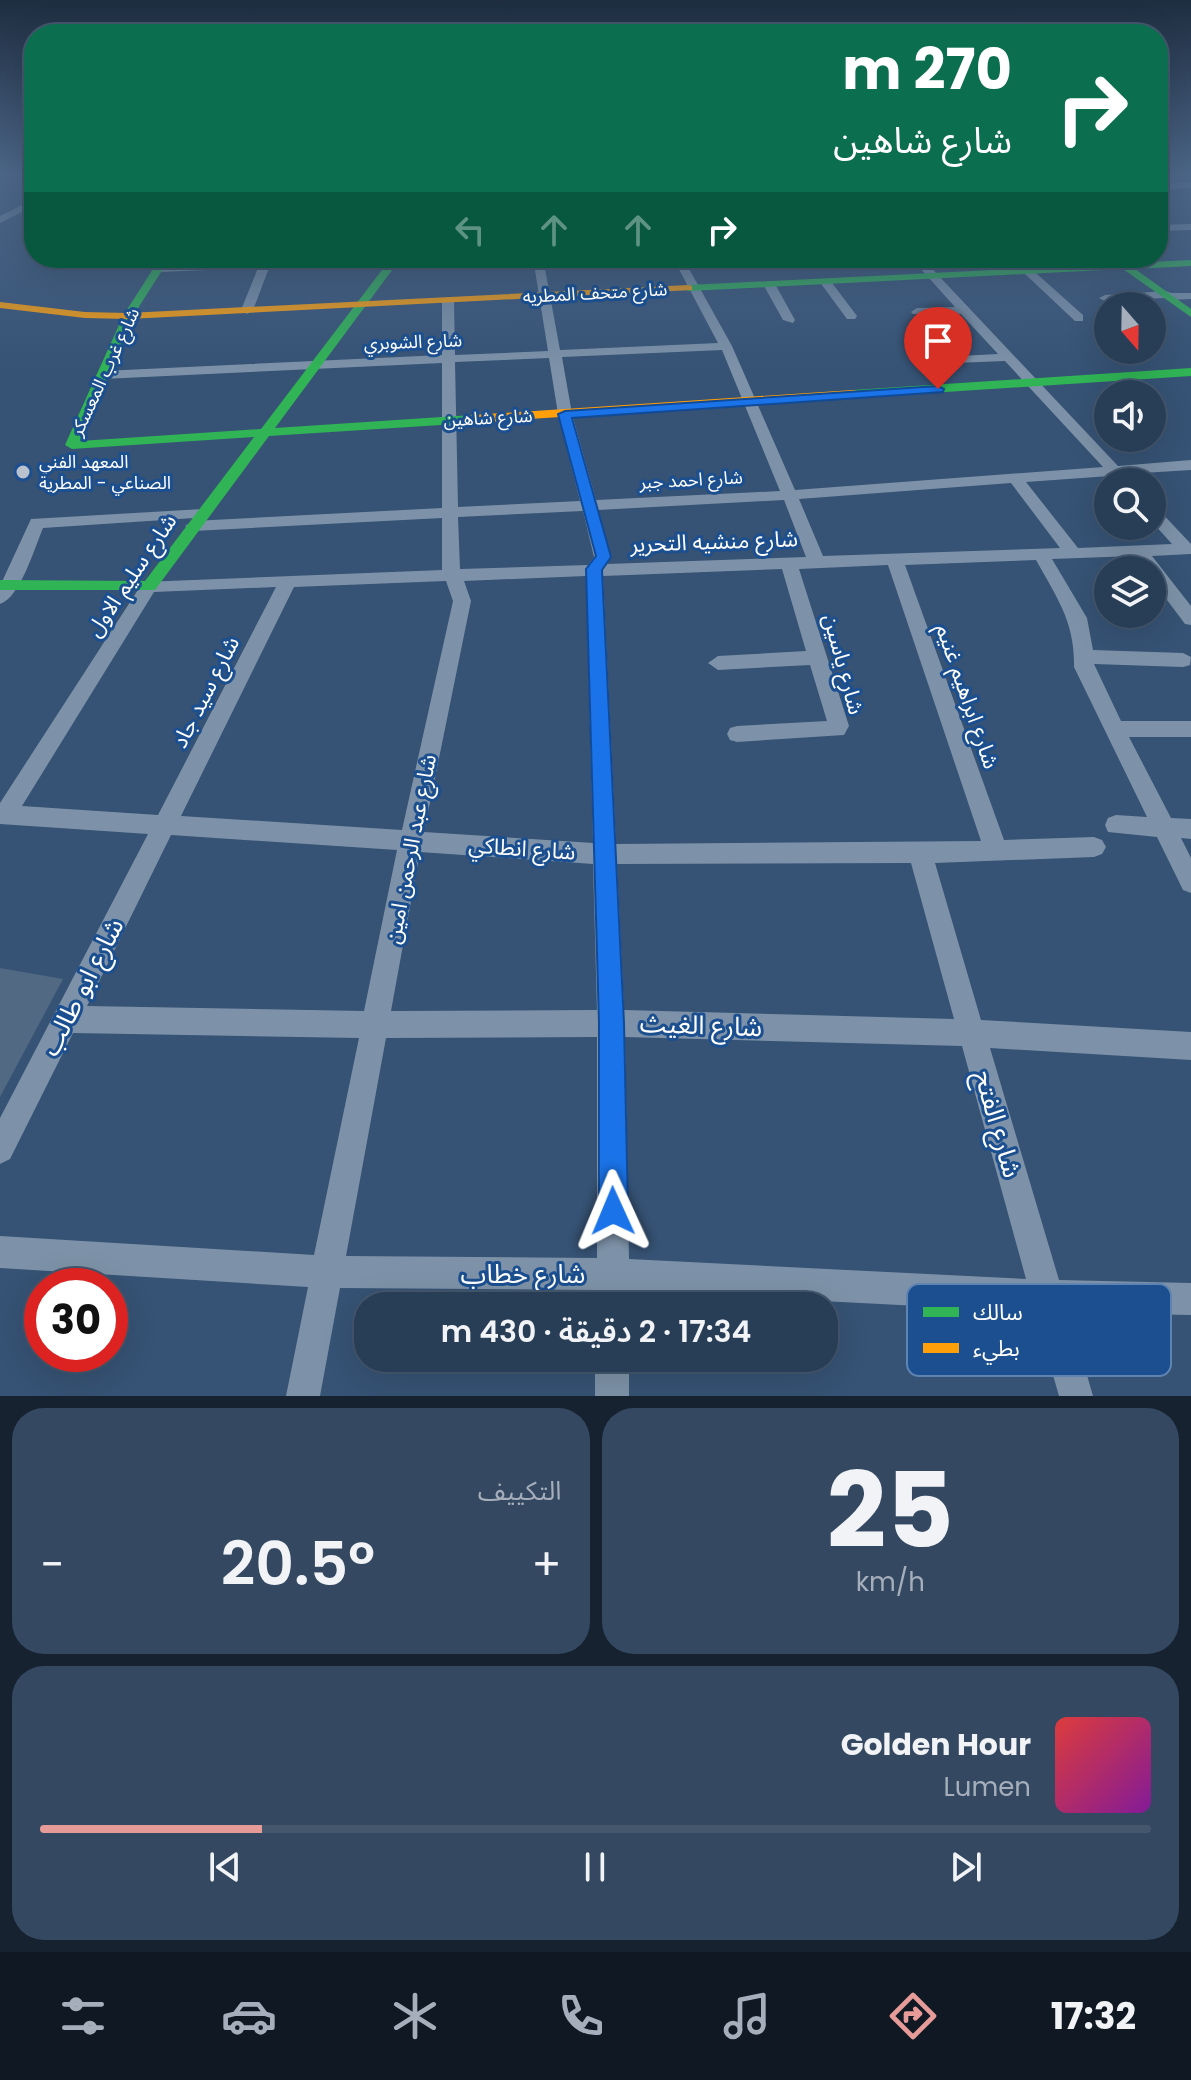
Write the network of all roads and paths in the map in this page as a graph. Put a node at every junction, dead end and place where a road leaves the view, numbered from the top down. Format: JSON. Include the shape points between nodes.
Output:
{"nodes":[{"id":1,"x":1168,"y":263,"type":"edge"},
{"id":2,"x":1191,"y":263,"type":"edge"},
{"id":3,"x":159,"y":268,"type":"edge"},
{"id":4,"x":263,"y":268,"type":"edge"},
{"id":5,"x":388,"y":268,"type":"edge"},
{"id":6,"x":540,"y":268,"type":"edge"},
{"id":7,"x":683,"y":268,"type":"edge"},
{"id":8,"x":925,"y":268,"type":"edge"},
{"id":9,"x":1025,"y":268,"type":"edge"},
{"id":10,"x":1059,"y":268,"type":"edge"},
{"id":11,"x":1129,"y":268,"type":"edge"},
{"id":12,"x":1028,"y":271,"type":"junction"},
{"id":13,"x":932,"y":276,"type":"junction"},
{"id":14,"x":825,"y":281,"type":"junction"},
{"id":15,"x":769,"y":284,"type":"junction"},
{"id":16,"x":693,"y":288,"type":"junction"},
{"id":17,"x":1167,"y":295,"type":"junction"},
{"id":18,"x":544,"y":296,"type":"junction"},
{"id":19,"x":1191,"y":296,"type":"edge"},
{"id":20,"x":448,"y":300,"type":"junction"},
{"id":21,"x":0,"y":305,"type":"edge"},
{"id":22,"x":359,"y":305,"type":"junction"},
{"id":23,"x":247,"y":310,"type":"junction"},
{"id":24,"x":963,"y":310,"type":"junction"},
{"id":25,"x":917,"y":312,"type":"dead end"},
{"id":26,"x":1191,"y":314,"type":"edge"},
{"id":27,"x":128,"y":316,"type":"junction"},
{"id":28,"x":851,"y":316,"type":"dead end"},
{"id":29,"x":1079,"y":318,"type":"dead end"},
{"id":30,"x":789,"y":320,"type":"dead end"},
{"id":31,"x":726,"y":346,"type":"junction"},
{"id":32,"x":552,"y":354,"type":"junction"},
{"id":33,"x":1007,"y":357,"type":"junction"},
{"id":34,"x":449,"y":359,"type":"junction"},
{"id":35,"x":959,"y":360,"type":"dead end"},
{"id":36,"x":315,"y":363,"type":"junction"},
{"id":37,"x":1191,"y":372,"type":"edge"},
{"id":38,"x":103,"y":375,"type":"junction"},
{"id":39,"x":1031,"y":383,"type":"junction"},
{"id":40,"x":752,"y":402,"type":"junction"},
{"id":41,"x":565,"y":414,"type":"junction"},
{"id":42,"x":449,"y":420,"type":"junction"},
{"id":43,"x":263,"y":432,"type":"junction"},
{"id":44,"x":72,"y":445,"type":"joint"},
{"id":45,"x":1191,"y":465,"type":"edge"},
{"id":46,"x":1111,"y":468,"type":"edge"},
{"id":47,"x":1166,"y":469,"type":"edge"},
{"id":48,"x":1094,"y":477,"type":"edge"},
{"id":49,"x":1015,"y":478,"type":"junction"},
{"id":50,"x":790,"y":495,"type":"junction"},
{"id":51,"x":587,"y":506,"type":"junction"},
{"id":52,"x":450,"y":511,"type":"junction"},
{"id":53,"x":198,"y":520,"type":"junction"},
{"id":54,"x":1166,"y":526,"type":"edge"},
{"id":55,"x":1188,"y":549,"type":"edge"},
{"id":56,"x":1138,"y":550,"type":"junction"},
{"id":57,"x":1072,"y":552,"type":"junction"},
{"id":58,"x":1040,"y":553,"type":"junction"},
{"id":59,"x":894,"y":558,"type":"junction"},
{"id":60,"x":816,"y":561,"type":"junction"},
{"id":61,"x":788,"y":562,"type":"junction"},
{"id":62,"x":594,"y":569,"type":"junction"},
{"id":63,"x":451,"y":575,"type":"junction"},
{"id":64,"x":289,"y":580,"type":"junction"},
{"id":65,"x":149,"y":586,"type":"junction"},
{"id":66,"x":3,"y":590,"type":"edge"},
{"id":67,"x":1191,"y":619,"type":"edge"},
{"id":68,"x":819,"y":657,"type":"junction"},
{"id":69,"x":1084,"y":657,"type":"junction"},
{"id":70,"x":1183,"y":660,"type":"dead end"},
{"id":71,"x":718,"y":663,"type":"dead end"},
{"id":72,"x":1114,"y":729,"type":"junction"},
{"id":73,"x":1191,"y":729,"type":"edge"},
{"id":74,"x":737,"y":734,"type":"dead end"},
{"id":75,"x":3,"y":814,"type":"edge"},
{"id":76,"x":164,"y":825,"type":"junction"},
{"id":77,"x":1116,"y":825,"type":"dead end"},
{"id":78,"x":1164,"y":828,"type":"junction"},
{"id":79,"x":1191,"y":829,"type":"edge"},
{"id":80,"x":411,"y":840,"type":"junction"},
{"id":81,"x":1094,"y":847,"type":"dead end"},
{"id":82,"x":996,"y":849,"type":"junction"},
{"id":83,"x":920,"y":853,"type":"junction"},
{"id":84,"x":604,"y":854,"type":"junction"},
{"id":85,"x":1191,"y":882,"type":"edge"},
{"id":86,"x":66,"y":1019,"type":"junction"},
{"id":87,"x":611,"y":1023,"type":"junction"},
{"id":88,"x":375,"y":1025,"type":"junction"},
{"id":89,"x":972,"y":1033,"type":"junction"},
{"id":90,"x":1191,"y":1046,"type":"edge"},
{"id":91,"x":3,"y":1136,"type":"edge"},
{"id":92,"x":0,"y":1252,"type":"edge"},
{"id":93,"x":327,"y":1272,"type":"junction"},
{"id":94,"x":1044,"y":1284,"type":"edge"},
{"id":95,"x":614,"y":1290,"type":"edge"},
{"id":96,"x":907,"y":1294,"type":"edge"},
{"id":97,"x":1171,"y":1299,"type":"edge"},
{"id":98,"x":1191,"y":1299,"type":"edge"},
{"id":99,"x":612,"y":1372,"type":"edge"},
{"id":100,"x":1070,"y":1376,"type":"edge"},
{"id":101,"x":303,"y":1396,"type":"edge"},
{"id":102,"x":612,"y":1396,"type":"edge"},
{"id":103,"x":1076,"y":1396,"type":"edge"}],
"edges":[{"from":1,"to":2,"type":"street","name":"شارع متحف المطريه"},
{"from":3,"to":27,"type":"street","name":"شارع غرب المعسكر"},
{"from":4,"to":23,"type":"street"},
{"from":5,"to":22,"type":"street","name":"شارع سليم الاول"},
{"from":6,"to":18,"type":"street"},
{"from":7,"to":16,"type":"street"},
{"from":8,"to":13,"type":"street"},
{"from":9,"to":12,"type":"street"},
{"from":10,"to":12,"type":"street","name":"شارع متحف المطريه"},
{"from":11,"to":17,"type":"street"},
{"from":12,"to":13,"type":"street","name":"شارع متحف المطريه"},
{"from":12,"to":29,"type":"street"},
{"from":13,"to":14,"type":"street","name":"شارع متحف المطريه"},
{"from":13,"to":24,"type":"street"},
{"from":14,"to":15,"type":"street","name":"شارع متحف المطريه"},
{"from":14,"to":28,"type":"street"},
{"from":15,"to":16,"type":"street","name":"شارع متحف المطريه"},
{"from":15,"to":30,"type":"street"},
{"from":16,"to":18,"type":"street","name":"شارع متحف المطريه"},
{"from":16,"to":31,"type":"street"},
{"from":17,"to":19,"type":"street"},
{"from":17,"to":26,"type":"street"},
{"from":18,"to":20,"type":"street","name":"شارع متحف المطريه"},
{"from":18,"to":32,"type":"street"},
{"from":20,"to":22,"type":"street","name":"شارع متحف المطريه"},
{"from":20,"to":34,"type":"street","name":"شارع عبد الرحمن امين"},
{"from":21,"to":27,"type":"street","name":"شارع متحف المطريه"},
{"from":22,"to":23,"type":"street","name":"شارع متحف المطريه"},
{"from":22,"to":36,"type":"street","name":"شارع سليم الاول"},
{"from":23,"to":27,"type":"street","name":"شارع متحف المطريه"},
{"from":24,"to":25,"type":"street"},
{"from":24,"to":33,"type":"street"},
{"from":27,"to":38,"type":"street","name":"شارع غرب المعسكر"},
{"from":31,"to":32,"type":"street","name":"شارع الشوبري"},
{"from":31,"to":40,"type":"street"},
{"from":32,"to":34,"type":"street","name":"شارع الشوبري"},
{"from":32,"to":41,"type":"street"},
{"from":33,"to":35,"type":"street"},
{"from":33,"to":39,"type":"street"},
{"from":34,"to":36,"type":"street","name":"شارع الشوبري"},
{"from":34,"to":42,"type":"street","name":"شارع عبد الرحمن امين"},
{"from":36,"to":38,"type":"street","name":"شارع الشوبري"},
{"from":36,"to":43,"type":"street","name":"شارع سليم الاول"},
{"from":37,"to":39,"type":"street","name":"شارع شاهين"},
{"from":38,"to":44,"type":"street","name":"شارع غرب المعسكر"},
{"from":39,"to":40,"type":"street","name":"شارع شاهين"},
{"from":39,"to":46,"type":"street"},
{"from":40,"to":41,"type":"street","name":"شارع شاهين"},
{"from":40,"to":50,"type":"street"},
{"from":41,"to":42,"type":"street","name":"شارع شاهين"},
{"from":41,"to":51,"type":"street"},
{"from":42,"to":43,"type":"street","name":"شارع شاهين"},
{"from":42,"to":52,"type":"street","name":"شارع عبد الرحمن امين"},
{"from":43,"to":44,"type":"street","name":"شارع شاهين"},
{"from":43,"to":53,"type":"street","name":"شارع سليم الاول"},
{"from":45,"to":47,"type":"street","name":"شارع احمد جبر"},
{"from":48,"to":49,"type":"street","name":"شارع احمد جبر"},
{"from":49,"to":50,"type":"street","name":"شارع احمد جبر"},
{"from":49,"to":57,"type":"street"},
{"from":50,"to":51,"type":"street","name":"شارع احمد جبر"},
{"from":50,"to":60,"type":"street"},
{"from":51,"to":52,"type":"street","name":"شارع احمد جبر"},
{"from":51,"to":62,"type":"street","via":[[603,557]]},
{"from":52,"to":53,"type":"street","name":"شارع احمد جبر"},
{"from":52,"to":63,"type":"street","name":"شارع عبد الرحمن امين"},
{"from":53,"to":65,"type":"street","name":"شارع سليم الاول"},
{"from":53,"to":66,"type":"street","name":"شارع احمد جبر","via":[[37,523]]},
{"from":54,"to":55,"type":"street"},
{"from":55,"to":56,"type":"street","name":"شارع منشيه التحرير"},
{"from":56,"to":57,"type":"street","name":"شارع منشيه التحرير"},
{"from":56,"to":67,"type":"street"},
{"from":57,"to":58,"type":"street","name":"شارع منشيه التحرير"},
{"from":58,"to":59,"type":"street","name":"شارع منشيه التحرير"},
{"from":58,"to":69,"type":"street","via":[[1078,618]]},
{"from":59,"to":60,"type":"street","name":"شارع منشيه التحرير"},
{"from":59,"to":82,"type":"street","name":"شارع ابراهيم غنيم"},
{"from":60,"to":61,"type":"street","name":"شارع منشيه التحرير"},
{"from":61,"to":62,"type":"street","name":"شارع منشيه التحرير"},
{"from":61,"to":68,"type":"street","name":"شارع ياسين"},
{"from":62,"to":63,"type":"street","name":"شارع منشيه التحرير"},
{"from":62,"to":84,"type":"street"},
{"from":63,"to":64,"type":"street","name":"شارع منشيه التحرير"},
{"from":63,"to":80,"type":"street","name":"شارع عبد الرحمن امين","via":[[462,601]]},
{"from":64,"to":65,"type":"street","name":"شارع منشيه التحرير"},
{"from":64,"to":76,"type":"street","name":"شارع سيد جاد"},
{"from":65,"to":66,"type":"street","name":"شارع منشيه التحرير"},
{"from":65,"to":75,"type":"street","name":"شارع سليم الاول"},
{"from":68,"to":71,"type":"street"},
{"from":68,"to":74,"type":"street","name":"شارع ياسين","via":[[840,722],[837,729]]},
{"from":69,"to":70,"type":"street"},
{"from":69,"to":72,"type":"street"},
{"from":72,"to":73,"type":"street"},
{"from":72,"to":78,"type":"street"},
{"from":75,"to":76,"type":"street","name":"شارع انطاكي"},
{"from":76,"to":80,"type":"street","name":"شارع انطاكي"},
{"from":76,"to":86,"type":"street","name":"شارع ابو طالب"},
{"from":77,"to":78,"type":"street"},
{"from":78,"to":79,"type":"street"},
{"from":78,"to":85,"type":"street"},
{"from":80,"to":84,"type":"street","name":"شارع انطاكي"},
{"from":80,"to":88,"type":"street","name":"شارع عبد الرحمن امين"},
{"from":81,"to":82,"type":"street","name":"شارع انطاكي"},
{"from":82,"to":83,"type":"street","name":"شارع انطاكي"},
{"from":83,"to":84,"type":"street","name":"شارع انطاكي"},
{"from":83,"to":89,"type":"street","name":"شارع الفتح"},
{"from":84,"to":87,"type":"street"},
{"from":86,"to":88,"type":"street","name":"شارع الغيث"},
{"from":86,"to":91,"type":"street","name":"شارع ابو طالب"},
{"from":87,"to":88,"type":"street","name":"شارع الغيث"},
{"from":87,"to":89,"type":"street","name":"شارع الغيث"},
{"from":87,"to":95,"type":"street"},
{"from":88,"to":93,"type":"street","name":"شارع عبد الرحمن امين"},
{"from":89,"to":90,"type":"street","name":"شارع الغيث"},
{"from":89,"to":94,"type":"street","name":"شارع الفتح"},
{"from":92,"to":93,"type":"street","name":"شارع خطاب"},
{"from":93,"to":95,"type":"street","name":"شارع خطاب"},
{"from":93,"to":101,"type":"street","name":"شارع عبد الرحمن امين"},
{"from":95,"to":96,"type":"street","name":"شارع خطاب"},
{"from":97,"to":98,"type":"street","name":"شارع خطاب"},
{"from":99,"to":102,"type":"street"},
{"from":100,"to":103,"type":"street","name":"شارع الفتح"}]}
